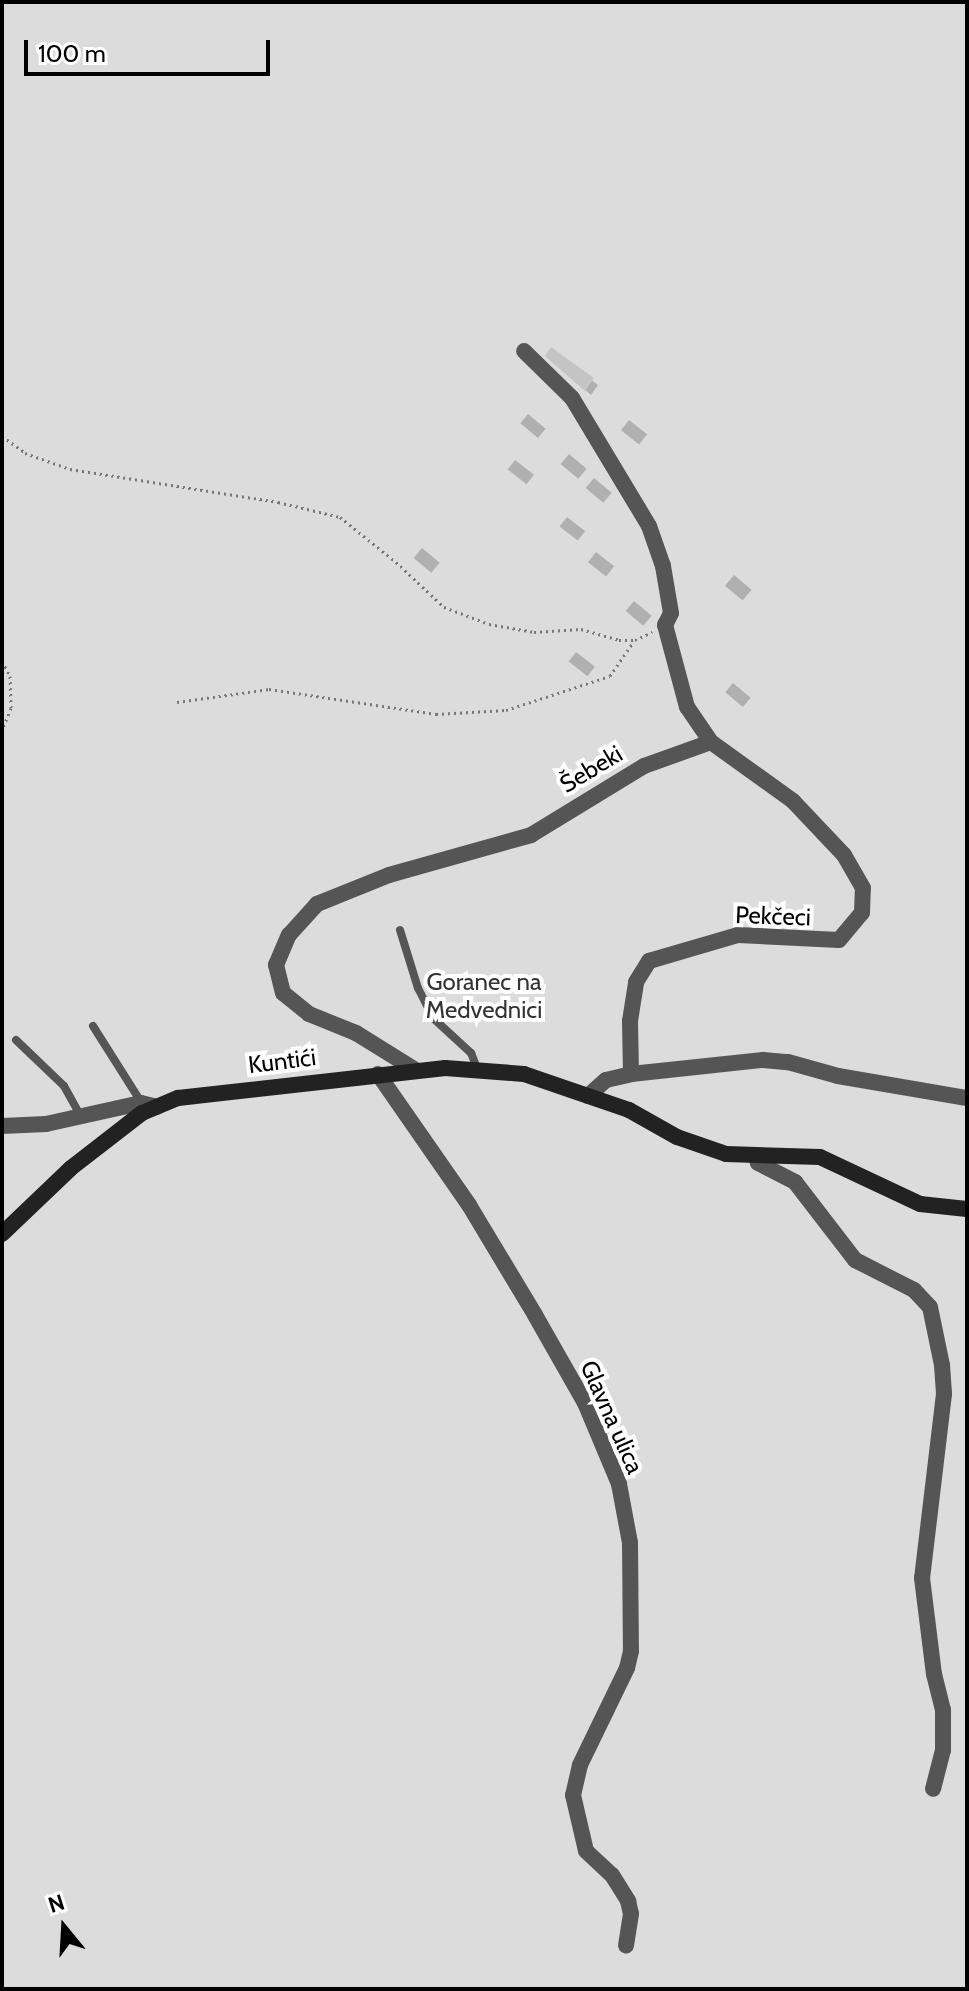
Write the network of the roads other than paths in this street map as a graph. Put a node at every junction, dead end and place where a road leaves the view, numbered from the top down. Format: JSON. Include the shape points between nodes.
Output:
{"nodes":[{"id":1,"x":524,"y":351,"type":"dead end"},
{"id":2,"x":711,"y":742,"type":"junction"},
{"id":3,"x":400,"y":930,"type":"dead end"},
{"id":4,"x":93,"y":1026,"type":"dead end"},
{"id":5,"x":16,"y":1040,"type":"dead end"},
{"id":6,"x":414,"y":1069,"type":"junction"},
{"id":7,"x":479,"y":1070,"type":"junction"},
{"id":8,"x":378,"y":1074,"type":"junction"},
{"id":9,"x":631,"y":1074,"type":"junction"},
{"id":10,"x":588,"y":1096,"type":"junction"},
{"id":11,"x":967,"y":1098,"type":"edge"},
{"id":12,"x":149,"y":1105,"type":"junction"},
{"id":13,"x":80,"y":1115,"type":"junction"},
{"id":14,"x":2,"y":1126,"type":"edge"},
{"id":15,"x":756,"y":1156,"type":"junction"},
{"id":16,"x":967,"y":1209,"type":"edge"},
{"id":17,"x":2,"y":1234,"type":"edge"},
{"id":18,"x":933,"y":1789,"type":"dead end"},
{"id":19,"x":626,"y":1946,"type":"dead end"}],
"edges":[{"from":1,"to":2,"type":"street","via":[[572,398],[649,526],[663,566],[671,613],[665,625],[687,707]]},
{"from":2,"to":6,"type":"street","name":"Šebeki","via":[[644,766],[531,835],[389,875],[317,904],[289,935],[276,965],[283,993],[309,1014],[356,1033]]},
{"from":2,"to":9,"type":"street","name":"Pekčeci","via":[[793,801],[844,855],[863,888],[862,913],[839,940],[738,935],[649,961],[636,982]]},
{"from":3,"to":7,"type":"lane","via":[[433,1018],[471,1053]]},
{"from":4,"to":12,"type":"lane"},
{"from":5,"to":13,"type":"lane","via":[[64,1086]]},
{"from":6,"to":7,"type":"street"},
{"from":6,"to":8,"type":"street","name":"Kuntići"},
{"from":7,"to":10,"type":"street","via":[[524,1074]]},
{"from":8,"to":12,"type":"street","name":"Kuntići"},
{"from":8,"to":19,"type":"street","name":"Glavna ulica","via":[[469,1205],[535,1315],[585,1403],[619,1484],[630,1543],[631,1651],[580,1765],[573,1795],[586,1851],[612,1875],[628,1901]]},
{"from":9,"to":10,"type":"street","via":[[606,1080]]},
{"from":9,"to":11,"type":"street","via":[[684,1065],[776,1061]]},
{"from":10,"to":15,"type":"street","via":[[629,1110],[677,1137],[726,1154]]},
{"from":12,"to":13,"type":"street","name":"Kuntići"},
{"from":12,"to":17,"type":"street","name":"Kuntići","via":[[71,1168]]},
{"from":13,"to":14,"type":"street","name":"Kuntići","via":[[46,1124]]},
{"from":15,"to":16,"type":"street","via":[[820,1157],[920,1204]]},
{"from":15,"to":18,"type":"street","via":[[758,1163],[795,1182],[855,1260],[914,1290],[930,1307],[944,1394],[922,1564],[943,1710],[943,1750]]}]}
